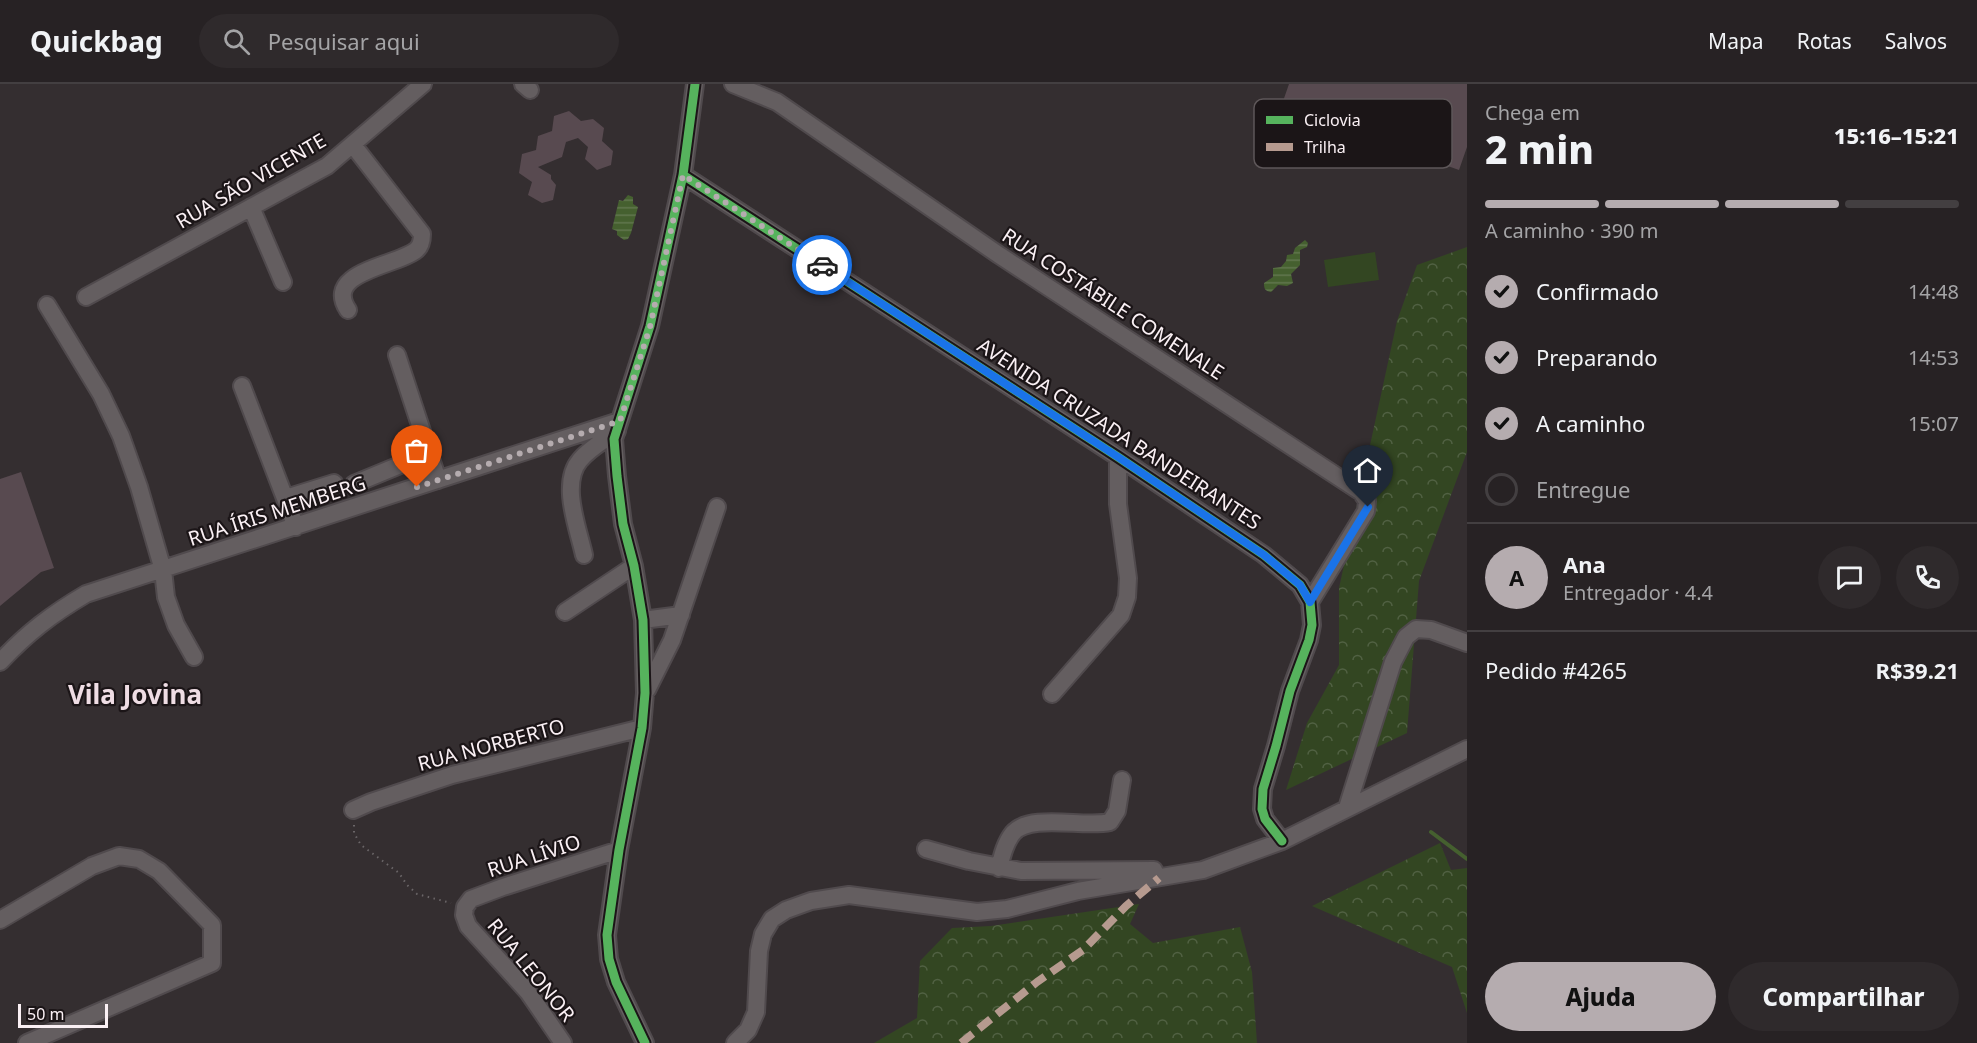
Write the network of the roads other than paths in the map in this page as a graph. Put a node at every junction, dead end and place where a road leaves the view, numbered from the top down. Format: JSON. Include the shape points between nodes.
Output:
{"nodes":[{"id":1,"x":423,"y":84,"type":"edge"},
{"id":2,"x":695,"y":84,"type":"edge"},
{"id":3,"x":733,"y":84,"type":"edge"},
{"id":4,"x":352,"y":145,"type":"junction"},
{"id":5,"x":683,"y":175,"type":"junction"},
{"id":6,"x":252,"y":207,"type":"junction"},
{"id":7,"x":283,"y":282,"type":"dead end"},
{"id":8,"x":86,"y":297,"type":"dead end"},
{"id":9,"x":47,"y":305,"type":"dead end"},
{"id":10,"x":348,"y":310,"type":"dead end"},
{"id":11,"x":397,"y":355,"type":"dead end"},
{"id":12,"x":242,"y":386,"type":"dead end"},
{"id":13,"x":618,"y":426,"type":"junction"},
{"id":14,"x":429,"y":453,"type":"junction"},
{"id":15,"x":1118,"y":457,"type":"junction"},
{"id":16,"x":438,"y":480,"type":"junction"},
{"id":17,"x":334,"y":483,"type":"dead end"},
{"id":18,"x":354,"y":484,"type":"dead end"},
{"id":19,"x":286,"y":498,"type":"junction"},
{"id":20,"x":717,"y":507,"type":"dead end"},
{"id":21,"x":296,"y":527,"type":"junction"},
{"id":22,"x":584,"y":555,"type":"dead end"},
{"id":23,"x":634,"y":566,"type":"junction"},
{"id":24,"x":163,"y":570,"type":"junction"},
{"id":25,"x":1310,"y":602,"type":"junction"},
{"id":26,"x":566,"y":612,"type":"dead end"},
{"id":27,"x":681,"y":615,"type":"junction"},
{"id":28,"x":643,"y":620,"type":"junction"},
{"id":29,"x":1467,"y":643,"type":"edge"},
{"id":30,"x":194,"y":657,"type":"dead end"},
{"id":31,"x":0,"y":662,"type":"edge"},
{"id":32,"x":645,"y":693,"type":"junction"},
{"id":33,"x":1052,"y":694,"type":"dead end"},
{"id":34,"x":642,"y":728,"type":"junction"},
{"id":35,"x":1467,"y":749,"type":"edge"},
{"id":36,"x":1122,"y":780,"type":"dead end"},
{"id":37,"x":1347,"y":808,"type":"junction"},
{"id":38,"x":353,"y":810,"type":"road end"},
{"id":39,"x":1282,"y":842,"type":"junction"},
{"id":40,"x":926,"y":849,"type":"dead end"},
{"id":41,"x":619,"y":850,"type":"junction"},
{"id":42,"x":999,"y":868,"type":"junction"},
{"id":43,"x":1203,"y":870,"type":"junction"},
{"id":44,"x":465,"y":907,"type":"joint"},
{"id":45,"x":0,"y":920,"type":"edge"},
{"id":46,"x":27,"y":1043,"type":"edge"},
{"id":47,"x":563,"y":1043,"type":"edge"},
{"id":48,"x":645,"y":1043,"type":"edge"},
{"id":49,"x":735,"y":1043,"type":"edge"}],
"edges":[{"from":1,"to":4,"type":"street","name":"RUA SÃO VICENTE"},
{"from":2,"to":5,"type":"street"},
{"from":3,"to":25,"type":"street","name":"RUA COSTÁBILE COMENALE","via":[[777,102],[999,255],[1355,486],[1366,498],[1366,511]]},
{"from":4,"to":6,"type":"street","name":"RUA SÃO VICENTE","via":[[327,166]]},
{"from":4,"to":10,"type":"street","via":[[422,234],[422,242],[415,252],[348,282],[342,294]]},
{"from":5,"to":13,"type":"street","via":[[650,327]]},
{"from":5,"to":15,"type":"street","name":"AVENIDA CRUZADA BANDEIRANTES"},
{"from":6,"to":7,"type":"street"},
{"from":6,"to":8,"type":"street","name":"RUA SÃO VICENTE"},
{"from":9,"to":24,"type":"street","via":[[101,394],[121,436]]},
{"from":11,"to":14,"type":"street"},
{"from":12,"to":19,"type":"street"},
{"from":13,"to":16,"type":"street","name":"RUA ÍRIS MEMBERG"},
{"from":13,"to":22,"type":"street","via":[[586,454],[571,476]]},
{"from":13,"to":23,"type":"street","via":[[614,445],[616,476]]},
{"from":14,"to":16,"type":"street"},
{"from":14,"to":18,"type":"street"},
{"from":15,"to":25,"type":"street","name":"AVENIDA CRUZADA BANDEIRANTES","via":[[1282,568],[1300,585]]},
{"from":15,"to":33,"type":"street","via":[[1118,504],[1127,597],[1121,615]]},
{"from":16,"to":21,"type":"street","name":"RUA ÍRIS MEMBERG"},
{"from":17,"to":19,"type":"street"},
{"from":19,"to":21,"type":"street"},
{"from":20,"to":27,"type":"street"},
{"from":21,"to":24,"type":"street","name":"RUA ÍRIS MEMBERG"},
{"from":23,"to":26,"type":"street"},
{"from":23,"to":28,"type":"street"},
{"from":24,"to":30,"type":"street","via":[[166,597]]},
{"from":24,"to":31,"type":"street","name":"RUA ÍRIS MEMBERG","via":[[86,594],[39,624]]},
{"from":25,"to":39,"type":"street","via":[[1309,640],[1290,691],[1263,789],[1265,819]]},
{"from":27,"to":28,"type":"street"},
{"from":27,"to":32,"type":"street","via":[[665,657]]},
{"from":28,"to":32,"type":"street"},
{"from":29,"to":37,"type":"street","via":[[1416,628],[1406,637],[1394,662]]},
{"from":32,"to":34,"type":"street"},
{"from":34,"to":38,"type":"street","name":"RUA NORBERTO","via":[[452,775]]},
{"from":34,"to":41,"type":"street"},
{"from":35,"to":37,"type":"street"},
{"from":36,"to":42,"type":"street","via":[[1118,811],[1110,822],[1020,826],[1005,845]]},
{"from":37,"to":39,"type":"street"},
{"from":39,"to":43,"type":"street"},
{"from":40,"to":42,"type":"street"},
{"from":41,"to":44,"type":"street","name":"RUA LÍVIO","via":[[503,887],[471,899]]},
{"from":41,"to":48,"type":"street","via":[[607,935],[609,959]]},
{"from":42,"to":43,"type":"street"},
{"from":43,"to":49,"type":"street","via":[[977,912],[849,895],[786,910],[772,919],[763,934],[756,1012],[748,1030]]},
{"from":44,"to":47,"type":"street","name":"RUA LEONOR","via":[[468,926],[528,992]]},
{"from":45,"to":46,"type":"street","via":[[92,866],[118,856],[139,859],[159,872],[212,925],[212,963]]}]}
